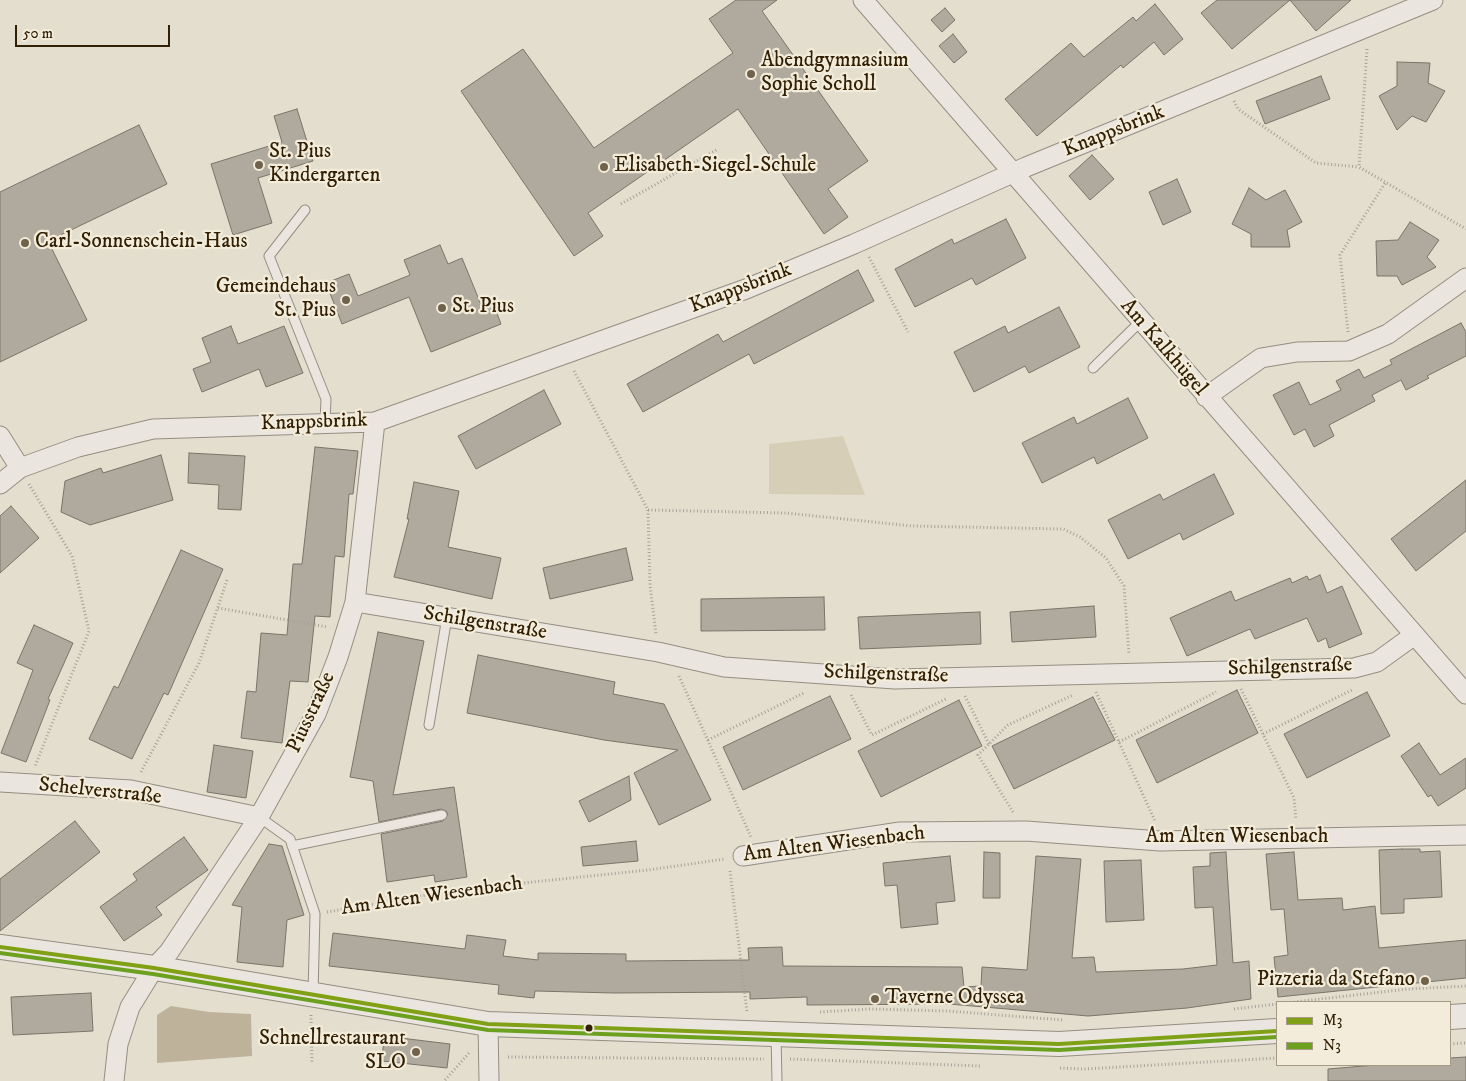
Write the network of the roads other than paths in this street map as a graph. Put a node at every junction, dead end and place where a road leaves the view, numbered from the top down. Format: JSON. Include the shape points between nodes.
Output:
{"nodes":[{"id":1,"x":863,"y":0,"type":"edge"},
{"id":2,"x":1433,"y":0,"type":"edge"},
{"id":3,"x":1012,"y":174,"type":"junction"},
{"id":4,"x":305,"y":210,"type":"dead end"},
{"id":5,"x":1466,"y":278,"type":"edge"},
{"id":6,"x":1140,"y":322,"type":"junction"},
{"id":7,"x":1094,"y":368,"type":"dead end"},
{"id":8,"x":1206,"y":397,"type":"junction"},
{"id":9,"x":375,"y":422,"type":"junction"},
{"id":10,"x":325,"y":423,"type":"junction"},
{"id":11,"x":0,"y":436,"type":"edge"},
{"id":12,"x":20,"y":468,"type":"junction"},
{"id":13,"x":0,"y":484,"type":"edge"},
{"id":14,"x":354,"y":602,"type":"junction"},
{"id":15,"x":447,"y":618,"type":"junction"},
{"id":16,"x":1413,"y":636,"type":"junction"},
{"id":17,"x":1466,"y":694,"type":"edge"},
{"id":18,"x":429,"y":725,"type":"dead end"},
{"id":19,"x":0,"y":782,"type":"edge"},
{"id":20,"x":442,"y":816,"type":"dead end"},
{"id":21,"x":259,"y":817,"type":"junction"},
{"id":22,"x":1466,"y":835,"type":"edge"},
{"id":23,"x":292,"y":846,"type":"junction"},
{"id":24,"x":751,"y":855,"type":"road end"},
{"id":25,"x":0,"y":947,"type":"edge"},
{"id":26,"x":154,"y":968,"type":"junction"},
{"id":27,"x":312,"y":1004,"type":"junction"},
{"id":28,"x":1466,"y":1016,"type":"edge"},
{"id":29,"x":1451,"y":1018,"type":"edge"},
{"id":30,"x":488,"y":1024,"type":"junction"},
{"id":31,"x":1276,"y":1031,"type":"edge"},
{"id":32,"x":776,"y":1035,"type":"junction"},
{"id":33,"x":114,"y":1081,"type":"edge"},
{"id":34,"x":489,"y":1081,"type":"edge"},
{"id":35,"x":777,"y":1081,"type":"edge"}],
"edges":[{"from":1,"to":3,"type":"street","name":"Am Kalkhügel"},
{"from":2,"to":3,"type":"street","name":"Knappsbrink"},
{"from":3,"to":6,"type":"street","name":"Am Kalkhügel"},
{"from":3,"to":9,"type":"street","name":"Knappsbrink","via":[[746,288]]},
{"from":4,"to":10,"type":"lane","via":[[269,256],[326,399]]},
{"from":5,"to":8,"type":"street","via":[[1388,334],[1350,351],[1297,352],[1261,358]]},
{"from":6,"to":7,"type":"lane"},
{"from":6,"to":8,"type":"street","name":"Am Kalkhügel"},
{"from":8,"to":16,"type":"street","name":"Am Kalkhügel"},
{"from":9,"to":10,"type":"street","name":"Knappsbrink"},
{"from":9,"to":14,"type":"street","name":"Piusstraße"},
{"from":10,"to":12,"type":"street","name":"Knappsbrink","via":[[153,428],[78,447]]},
{"from":11,"to":12,"type":"street"},
{"from":12,"to":13,"type":"street"},
{"from":14,"to":15,"type":"street","name":"Schilgenstraße"},
{"from":14,"to":21,"type":"street","name":"Piusstraße","via":[[338,657],[316,714]]},
{"from":15,"to":16,"type":"street","name":"Schilgenstraße","via":[[724,667],[895,679],[1234,676],[1354,668],[1377,662]]},
{"from":15,"to":18,"type":"lane"},
{"from":16,"to":17,"type":"street","name":"Am Kalkhügel"},
{"from":19,"to":21,"type":"street","name":"Schelverstraße","via":[[131,790]]},
{"from":20,"to":23,"type":"lane"},
{"from":21,"to":23,"type":"lane","via":[[290,839]]},
{"from":21,"to":26,"type":"street","name":"Piusstraße","via":[[169,952]]},
{"from":22,"to":24,"type":"street","name":"Am Alten Wiesenbach","via":[[1160,841],[1026,831],[900,832]]},
{"from":23,"to":27,"type":"lane","name":"Am Alten Wiesenbach","via":[[315,914]]},
{"from":25,"to":26,"type":"street"},
{"from":26,"to":27,"type":"street"},
{"from":26,"to":33,"type":"street","name":"Piusstraße","via":[[130,1007],[118,1044]]},
{"from":27,"to":30,"type":"street"},
{"from":28,"to":29,"type":"street"},
{"from":30,"to":32,"type":"street","via":[[748,1023]]},
{"from":30,"to":34,"type":"street"},
{"from":31,"to":32,"type":"street","via":[[1058,1044]]},
{"from":32,"to":35,"type":"lane"}]}
